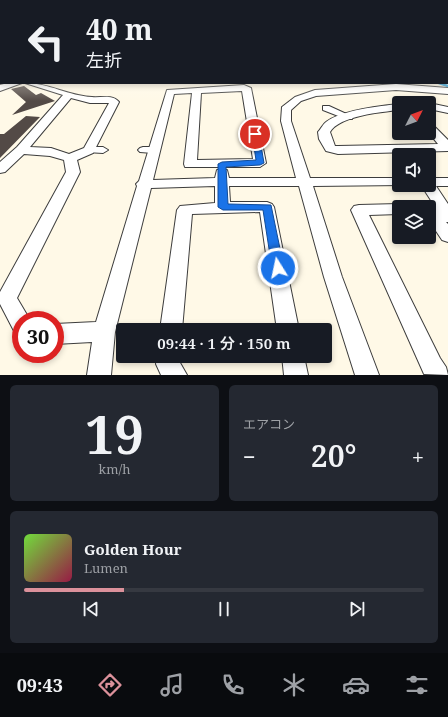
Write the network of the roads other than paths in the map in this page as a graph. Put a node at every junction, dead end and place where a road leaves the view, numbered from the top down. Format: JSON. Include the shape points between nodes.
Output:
{"nodes":[{"id":1,"x":14,"y":84,"type":"edge"},
{"id":2,"x":33,"y":84,"type":"edge"},
{"id":3,"x":0,"y":88,"type":"edge"},
{"id":4,"x":197,"y":90,"type":"junction"},
{"id":5,"x":448,"y":91,"type":"edge"},
{"id":6,"x":69,"y":94,"type":"junction"},
{"id":7,"x":436,"y":107,"type":"edge"},
{"id":8,"x":326,"y":108,"type":"dead end"},
{"id":9,"x":392,"y":108,"type":"edge"},
{"id":10,"x":448,"y":110,"type":"edge"},
{"id":11,"x":349,"y":117,"type":"junction"},
{"id":12,"x":436,"y":134,"type":"edge"},
{"id":13,"x":448,"y":147,"type":"edge"},
{"id":14,"x":436,"y":148,"type":"edge"},
{"id":15,"x":21,"y":150,"type":"junction"},
{"id":16,"x":89,"y":150,"type":"junction"},
{"id":17,"x":103,"y":150,"type":"dead end"},
{"id":18,"x":392,"y":152,"type":"edge"},
{"id":19,"x":70,"y":158,"type":"junction"},
{"id":20,"x":222,"y":164,"type":"junction"},
{"id":21,"x":0,"y":169,"type":"edge"},
{"id":22,"x":222,"y":182,"type":"junction"},
{"id":23,"x":392,"y":182,"type":"edge"},
{"id":24,"x":448,"y":182,"type":"edge"},
{"id":25,"x":305,"y":183,"type":"junction"},
{"id":26,"x":436,"y":183,"type":"edge"},
{"id":27,"x":143,"y":184,"type":"junction"},
{"id":28,"x":433,"y":192,"type":"edge"},
{"id":29,"x":223,"y":207,"type":"junction"},
{"id":30,"x":392,"y":209,"type":"edge"},
{"id":31,"x":439,"y":213,"type":"edge"},
{"id":32,"x":448,"y":236,"type":"edge"},
{"id":33,"x":4,"y":299,"type":"edge"},
{"id":34,"x":12,"y":311,"type":"edge"},
{"id":35,"x":172,"y":323,"type":"edge"},
{"id":36,"x":287,"y":323,"type":"edge"},
{"id":37,"x":104,"y":332,"type":"junction"},
{"id":38,"x":64,"y":334,"type":"edge"},
{"id":39,"x":167,"y":363,"type":"edge"},
{"id":40,"x":294,"y":363,"type":"edge"},
{"id":41,"x":99,"y":375,"type":"edge"},
{"id":42,"x":175,"y":375,"type":"edge"},
{"id":43,"x":296,"y":375,"type":"edge"},
{"id":44,"x":367,"y":375,"type":"edge"},
{"id":45,"x":438,"y":375,"type":"edge"}],
"edges":[{"from":1,"to":3,"type":"street"},
{"from":2,"to":6,"type":"street"},
{"from":4,"to":20,"type":"street","via":[[190,164]]},
{"from":4,"to":20,"type":"street","via":[[248,90],[260,163]]},
{"from":4,"to":27,"type":"street","via":[[170,92],[148,150]]},
{"from":5,"to":25,"type":"street","via":[[396,87],[315,93],[291,103],[285,114]]},
{"from":6,"to":15,"type":"street"},
{"from":6,"to":16,"type":"street","via":[[90,100],[114,102]]},
{"from":7,"to":10,"type":"street"},
{"from":8,"to":11,"type":"street"},
{"from":9,"to":11,"type":"street"},
{"from":11,"to":18,"type":"street","via":[[329,125],[324,132],[330,148]]},
{"from":12,"to":13,"type":"street"},
{"from":13,"to":14,"type":"street"},
{"from":15,"to":19,"type":"street","via":[[51,152]]},
{"from":15,"to":21,"type":"street"},
{"from":16,"to":17,"type":"street"},
{"from":16,"to":19,"type":"street"},
{"from":19,"to":33,"type":"street","via":[[73,172]]},
{"from":20,"to":22,"type":"street"},
{"from":22,"to":25,"type":"street"},
{"from":22,"to":27,"type":"street"},
{"from":22,"to":29,"type":"street"},
{"from":23,"to":25,"type":"street"},
{"from":24,"to":26,"type":"street"},
{"from":25,"to":44,"type":"street","via":[[333,277]]},
{"from":27,"to":37,"type":"street"},
{"from":28,"to":31,"type":"street","via":[[442,206]]},
{"from":29,"to":35,"type":"street","via":[[185,210]]},
{"from":29,"to":36,"type":"street","via":[[267,207]]},
{"from":30,"to":45,"type":"street","via":[[359,210]]},
{"from":31,"to":32,"type":"street","via":[[438,222]]},
{"from":33,"to":34,"type":"street"},
{"from":37,"to":38,"type":"street"},
{"from":37,"to":41,"type":"street"},
{"from":39,"to":42,"type":"street"},
{"from":40,"to":43,"type":"street"}]}
